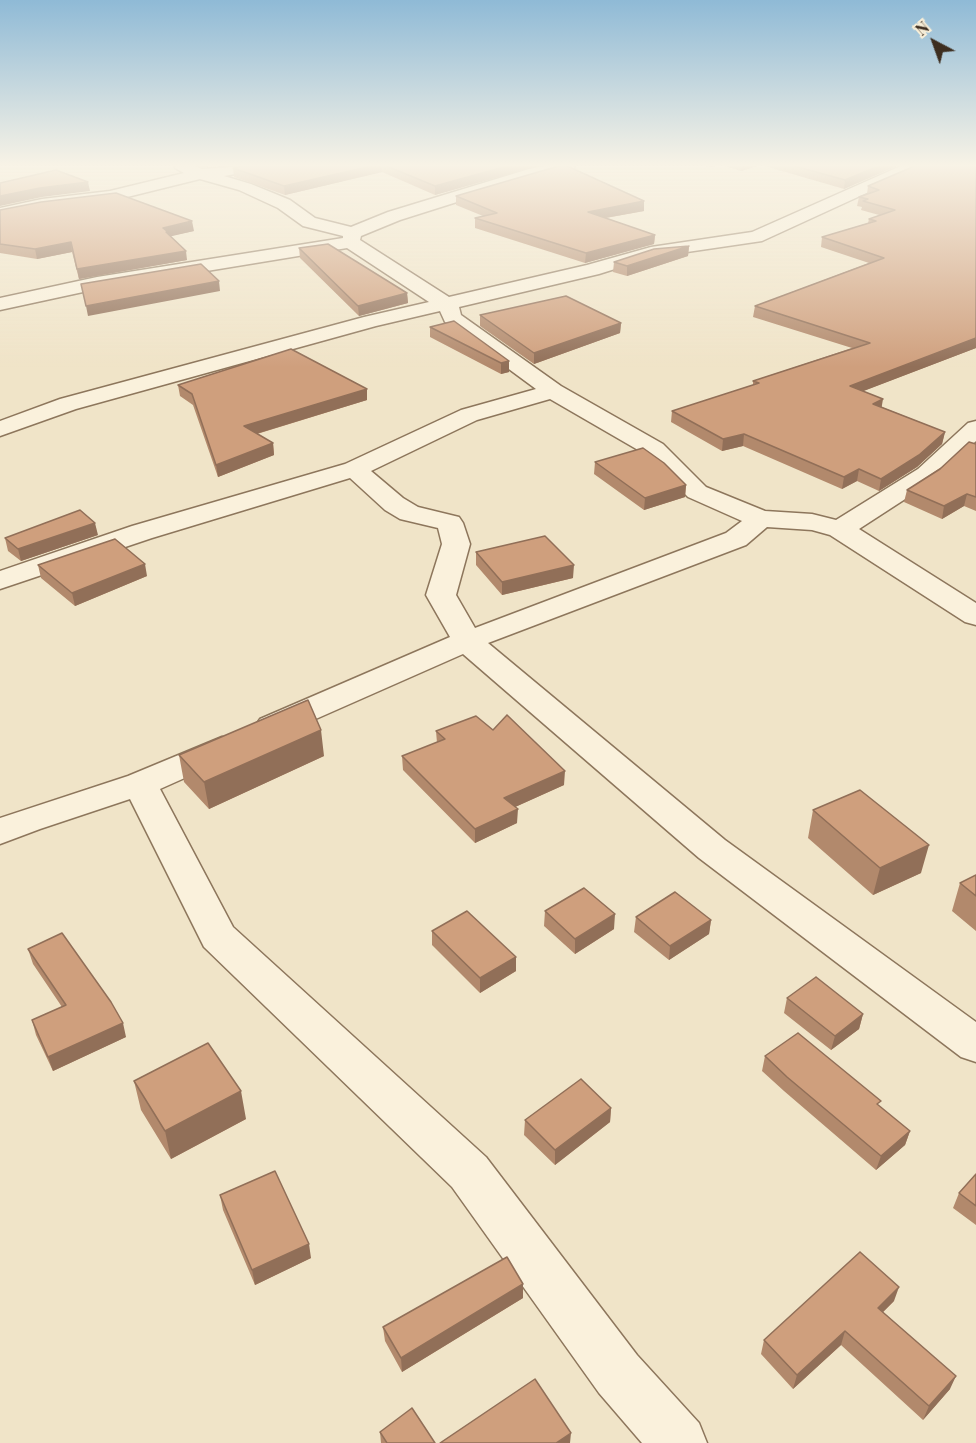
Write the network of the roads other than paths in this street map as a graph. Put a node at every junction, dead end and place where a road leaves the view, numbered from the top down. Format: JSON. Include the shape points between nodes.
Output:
{"nodes":[{"id":1,"x":337,"y":232,"type":"edge"},
{"id":2,"x":364,"y":232,"type":"edge"},
{"id":3,"x":766,"y":232,"type":"edge"},
{"id":4,"x":352,"y":238,"type":"junction"},
{"id":5,"x":0,"y":304,"type":"edge"},
{"id":6,"x":448,"y":305,"type":"junction"},
{"id":7,"x":554,"y":391,"type":"junction"},
{"id":8,"x":976,"y":428,"type":"edge"},
{"id":9,"x":0,"y":429,"type":"edge"},
{"id":10,"x":354,"y":469,"type":"junction"},
{"id":11,"x":761,"y":519,"type":"junction"},
{"id":12,"x":840,"y":529,"type":"junction"},
{"id":13,"x":0,"y":580,"type":"edge"},
{"id":14,"x":976,"y":616,"type":"edge"},
{"id":15,"x":467,"y":641,"type":"junction"},
{"id":16,"x":140,"y":784,"type":"junction"},
{"id":17,"x":0,"y":832,"type":"edge"},
{"id":18,"x":976,"y":1045,"type":"edge"},
{"id":19,"x":679,"y":1443,"type":"edge"}],
"edges":[{"from":1,"to":4,"type":"street"},
{"from":2,"to":4,"type":"street"},
{"from":3,"to":6,"type":"street","via":[[651,252]]},
{"from":4,"to":5,"type":"street"},
{"from":4,"to":6,"type":"street"},
{"from":6,"to":7,"type":"street","via":[[452,318]]},
{"from":6,"to":9,"type":"street","via":[[371,321],[68,404]]},
{"from":7,"to":10,"type":"street","via":[[469,415]]},
{"from":7,"to":11,"type":"street","via":[[654,449],[697,492]]},
{"from":8,"to":12,"type":"street","via":[[927,474]]},
{"from":10,"to":13,"type":"street","via":[[142,532]]},
{"from":10,"to":15,"type":"street","via":[[409,513],[450,523],[456,544],[441,595]]},
{"from":11,"to":12,"type":"street","via":[[812,522]]},
{"from":11,"to":15,"type":"street","via":[[736,539]]},
{"from":12,"to":14,"type":"street"},
{"from":15,"to":16,"type":"street"},
{"from":15,"to":18,"type":"street","via":[[712,849]]},
{"from":16,"to":17,"type":"street"},
{"from":16,"to":19,"type":"street","via":[[218,937],[469,1172],[618,1374]]}]}
